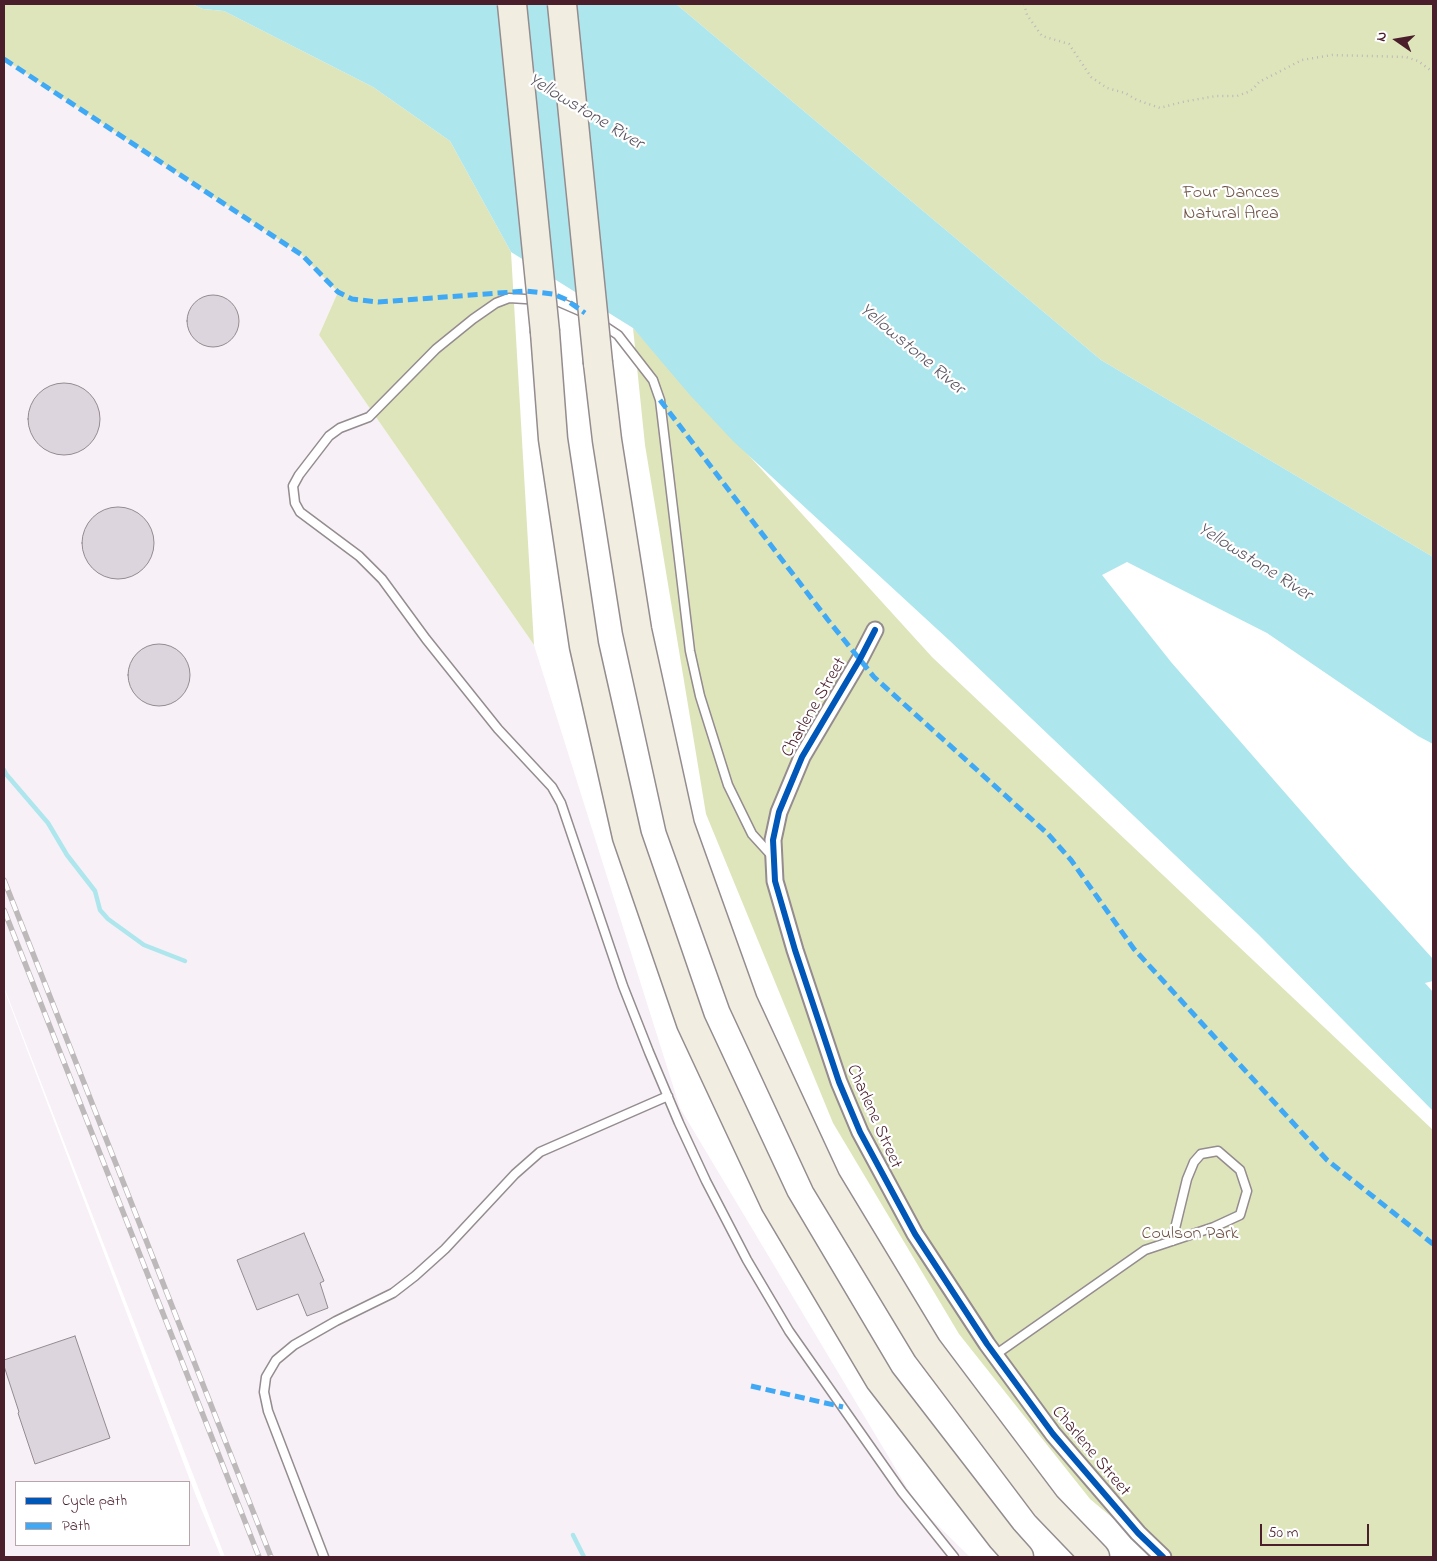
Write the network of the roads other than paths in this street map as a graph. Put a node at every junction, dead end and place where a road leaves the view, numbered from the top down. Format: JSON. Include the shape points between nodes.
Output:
{"nodes":[{"id":1,"x":512,"y":4,"type":"edge"},
{"id":2,"x":562,"y":4,"type":"edge"},
{"id":3,"x":874,"y":630,"type":"dead end"},
{"id":4,"x":774,"y":858,"type":"junction"},
{"id":5,"x":668,"y":1096,"type":"junction"},
{"id":6,"x":1172,"y":1241,"type":"junction"},
{"id":7,"x":995,"y":1356,"type":"junction"},
{"id":8,"x":324,"y":1557,"type":"edge"},
{"id":9,"x":954,"y":1557,"type":"edge"},
{"id":10,"x":1019,"y":1557,"type":"edge"},
{"id":11,"x":1095,"y":1557,"type":"edge"},
{"id":12,"x":1163,"y":1557,"type":"edge"}],
"edges":[{"from":1,"to":10,"type":"highway","bridge":true,"via":[[553,439],[584,646],[627,837],[690,1023],[775,1203],[880,1380]]},
{"from":2,"to":11,"type":"highway","bridge":true,"via":[[607,440],[637,630],[680,826],[743,1002],[826,1181],[927,1348],[1046,1506]]},
{"from":3,"to":4,"type":"street","name":"Charlene Street","via":[[802,757],[779,812],[773,840]]},
{"from":4,"to":5,"type":"lane","via":[[752,834],[728,785],[700,696],[690,651],[660,400],[652,380],[618,335],[586,313],[557,301],[509,298],[496,303],[436,349],[369,417],[340,428],[329,436],[293,486],[295,503],[300,512],[360,556],[382,579],[498,729],[552,787],[561,803],[623,986]]},
{"from":4,"to":7,"type":"street","name":"Charlene Street","via":[[775,881],[795,950],[839,1082],[860,1132],[915,1234]]},
{"from":5,"to":8,"type":"lane","via":[[540,1152],[445,1249],[393,1294],[336,1321],[294,1345],[276,1360],[266,1377],[264,1392],[268,1411]]},
{"from":5,"to":9,"type":"lane","via":[[733,1234],[789,1331],[902,1492]]},
{"from":6,"to":6,"type":"lane","via":[[1240,1215],[1247,1192],[1240,1170],[1218,1151],[1201,1154],[1194,1162]]},
{"from":6,"to":7,"type":"lane","via":[[1145,1250]]},
{"from":7,"to":12,"type":"street","name":"Charlene Street","via":[[1053,1434],[1138,1533]]}]}
